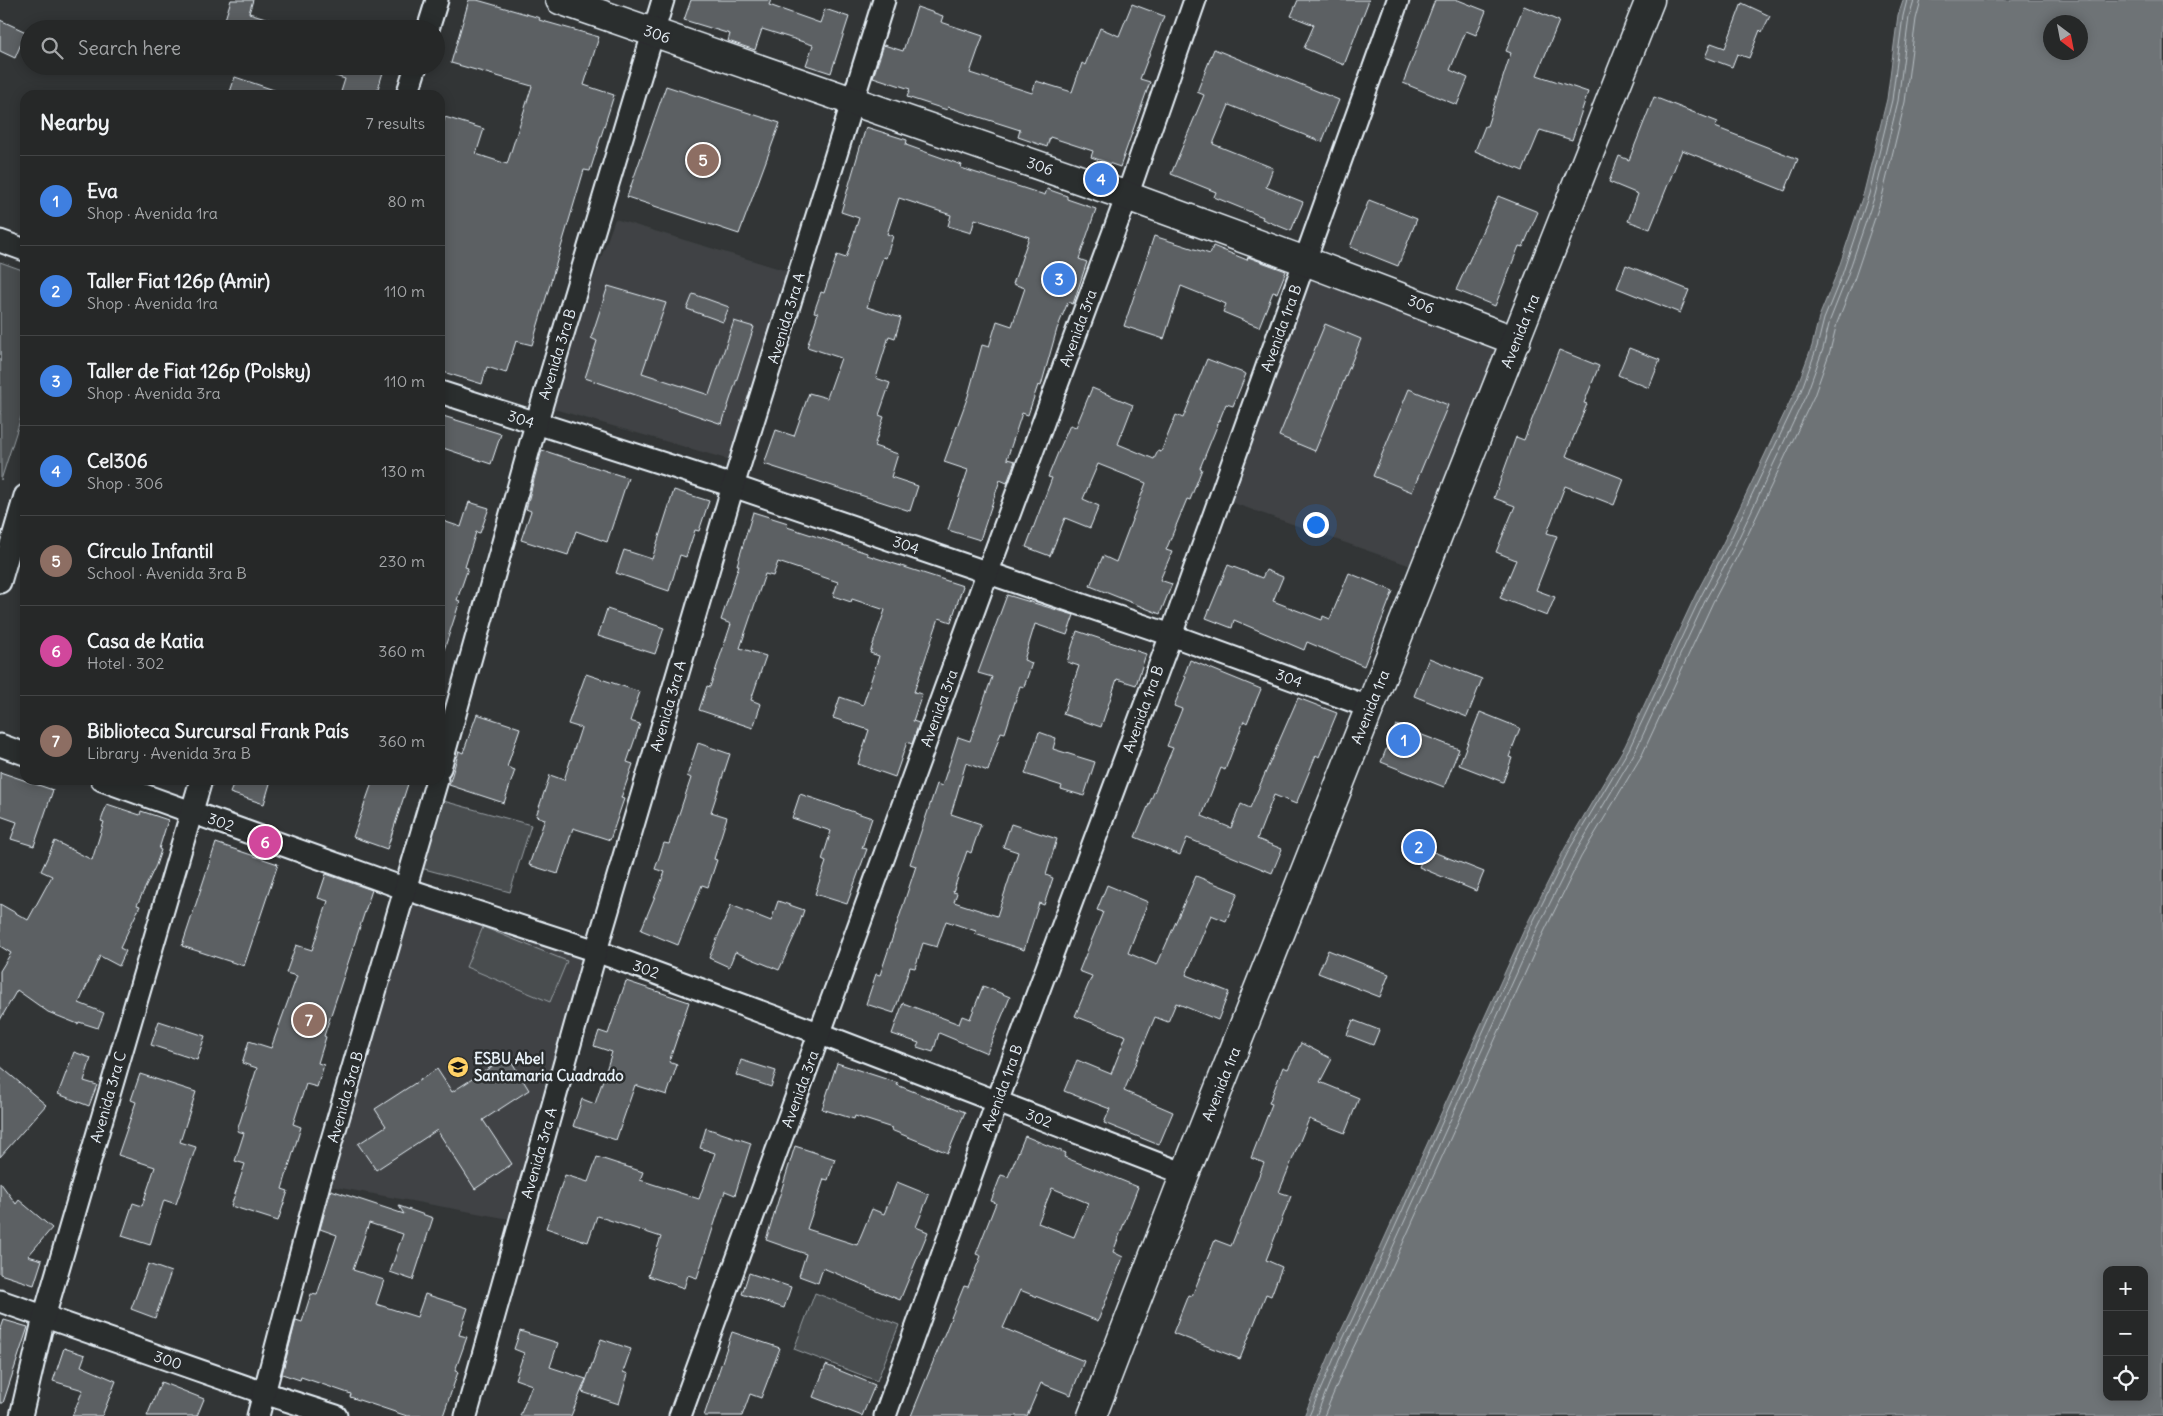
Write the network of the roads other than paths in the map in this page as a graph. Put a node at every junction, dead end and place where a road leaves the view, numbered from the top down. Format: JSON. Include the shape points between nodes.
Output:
{"nodes":[{"id":1,"x":437,"y":0,"type":"edge"},
{"id":2,"x":560,"y":0,"type":"edge"},
{"id":3,"x":663,"y":0,"type":"edge"},
{"id":4,"x":884,"y":0,"type":"edge"},
{"id":5,"x":1195,"y":0,"type":"edge"},
{"id":6,"x":1398,"y":0,"type":"edge"},
{"id":7,"x":1650,"y":0,"type":"edge"},
{"id":8,"x":431,"y":20,"type":"edge"},
{"id":9,"x":654,"y":33,"type":"junction"},
{"id":10,"x":413,"y":75,"type":"edge"},
{"id":11,"x":409,"y":90,"type":"edge"},
{"id":12,"x":854,"y":101,"type":"junction"},
{"id":13,"x":1127,"y":196,"type":"junction"},
{"id":14,"x":0,"y":241,"type":"edge"},
{"id":15,"x":20,"y":248,"type":"edge"},
{"id":16,"x":1305,"y":260,"type":"junction"},
{"id":17,"x":1516,"y":341,"type":"junction"},
{"id":18,"x":445,"y":394,"type":"edge"},
{"id":19,"x":536,"y":424,"type":"junction"},
{"id":20,"x":733,"y":486,"type":"junction"},
{"id":21,"x":20,"y":520,"type":"edge"},
{"id":22,"x":987,"y":574,"type":"junction"},
{"id":23,"x":0,"y":582,"type":"edge"},
{"id":24,"x":1171,"y":635,"type":"junction"},
{"id":25,"x":1369,"y":707,"type":"junction"},
{"id":26,"x":0,"y":745,"type":"edge"},
{"id":27,"x":445,"y":750,"type":"edge"},
{"id":28,"x":20,"y":752,"type":"edge"},
{"id":29,"x":117,"y":785,"type":"edge"},
{"id":30,"x":200,"y":785,"type":"edge"},
{"id":31,"x":435,"y":785,"type":"edge"},
{"id":32,"x":192,"y":811,"type":"junction"},
{"id":33,"x":406,"y":888,"type":"junction"},
{"id":34,"x":596,"y":951,"type":"junction"},
{"id":35,"x":821,"y":1034,"type":"junction"},
{"id":36,"x":997,"y":1102,"type":"junction"},
{"id":37,"x":1185,"y":1174,"type":"junction"},
{"id":38,"x":0,"y":1301,"type":"edge"},
{"id":39,"x":44,"y":1317,"type":"junction"},
{"id":40,"x":264,"y":1393,"type":"junction"},
{"id":41,"x":21,"y":1416,"type":"edge"},
{"id":42,"x":258,"y":1416,"type":"edge"},
{"id":43,"x":336,"y":1416,"type":"edge"},
{"id":44,"x":466,"y":1416,"type":"edge"},
{"id":45,"x":680,"y":1416,"type":"edge"},
{"id":46,"x":885,"y":1416,"type":"edge"},
{"id":47,"x":1092,"y":1416,"type":"edge"}],
"edges":[{"from":1,"to":8,"type":"street"},
{"from":2,"to":9,"type":"street","name":"306"},
{"from":3,"to":9,"type":"street","name":"Avenida 3ra B"},
{"from":4,"to":12,"type":"street","name":"Avenida 3ra A"},
{"from":5,"to":13,"type":"street","name":"Avenida 3ra"},
{"from":6,"to":16,"type":"street","name":"Avenida 1ra B"},
{"from":7,"to":17,"type":"street","name":"Avenida 1ra"},
{"from":9,"to":12,"type":"street","name":"306"},
{"from":9,"to":19,"type":"street","name":"Avenida 3ra B"},
{"from":10,"to":11,"type":"street"},
{"from":12,"to":13,"type":"street","name":"306"},
{"from":12,"to":20,"type":"street","name":"Avenida 3ra A"},
{"from":13,"to":16,"type":"street","name":"306"},
{"from":13,"to":22,"type":"street","name":"Avenida 3ra"},
{"from":14,"to":15,"type":"street"},
{"from":16,"to":17,"type":"street","name":"306"},
{"from":16,"to":24,"type":"street","name":"Avenida 1ra B"},
{"from":17,"to":25,"type":"street","name":"Avenida 1ra"},
{"from":18,"to":19,"type":"street","name":"304"},
{"from":19,"to":20,"type":"street","name":"304"},
{"from":19,"to":27,"type":"street","name":"Avenida 3ra B"},
{"from":20,"to":22,"type":"street","name":"304"},
{"from":20,"to":34,"type":"street","name":"Avenida 3ra A"},
{"from":21,"to":23,"type":"street"},
{"from":22,"to":24,"type":"street","name":"304"},
{"from":22,"to":35,"type":"street","name":"Avenida 3ra"},
{"from":24,"to":25,"type":"street","name":"304"},
{"from":24,"to":36,"type":"street","name":"Avenida 1ra B"},
{"from":25,"to":37,"type":"street","name":"Avenida 1ra"},
{"from":26,"to":28,"type":"street"},
{"from":29,"to":32,"type":"street","name":"302"},
{"from":30,"to":32,"type":"street","name":"Avenida 3ra C"},
{"from":31,"to":33,"type":"street","name":"Avenida 3ra B"},
{"from":32,"to":33,"type":"street","name":"302"},
{"from":32,"to":39,"type":"street","name":"Avenida 3ra C"},
{"from":33,"to":34,"type":"street","name":"302"},
{"from":33,"to":40,"type":"street","name":"Avenida 3ra B","via":[[319,1184]]},
{"from":34,"to":35,"type":"street","name":"302"},
{"from":34,"to":44,"type":"street","name":"Avenida 3ra A"},
{"from":35,"to":36,"type":"street","name":"302"},
{"from":35,"to":45,"type":"street","name":"Avenida 3ra"},
{"from":36,"to":37,"type":"street","name":"302"},
{"from":36,"to":46,"type":"street","name":"Avenida 1ra B"},
{"from":37,"to":47,"type":"street","name":"Avenida 1ra"},
{"from":38,"to":39,"type":"street","name":"300"},
{"from":39,"to":40,"type":"street","name":"300"},
{"from":39,"to":41,"type":"street","name":"Avenida 3ra C"},
{"from":40,"to":42,"type":"street","name":"Avenida 3ra B"},
{"from":40,"to":43,"type":"street","name":"300"}]}
